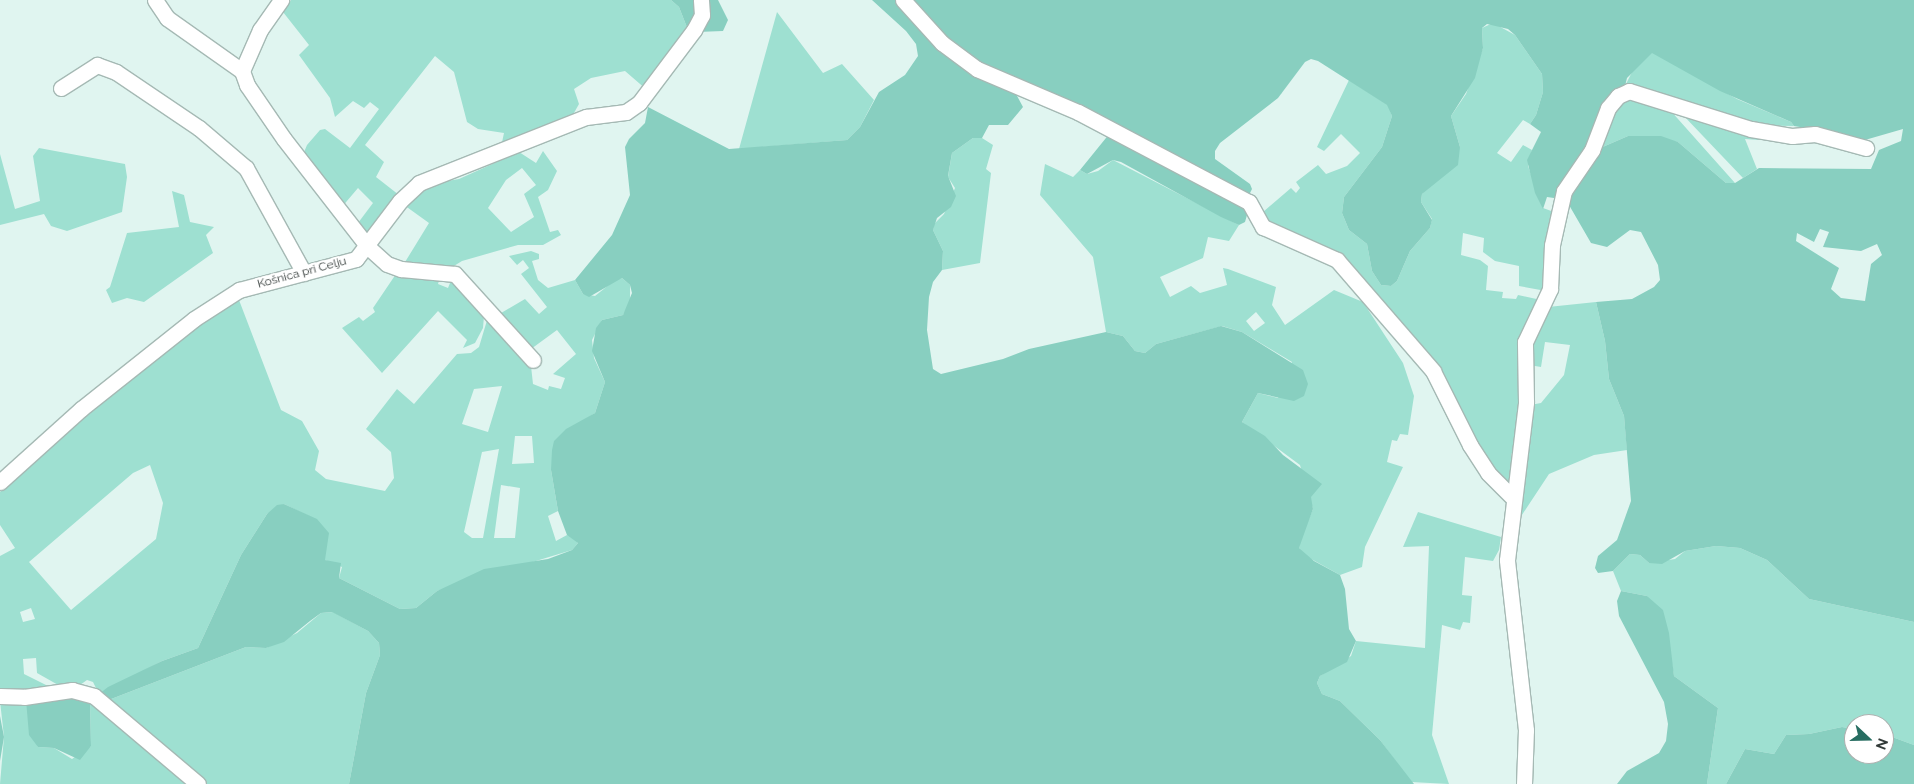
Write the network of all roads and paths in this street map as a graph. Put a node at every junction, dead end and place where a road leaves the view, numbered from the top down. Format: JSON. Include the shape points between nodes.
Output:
{"nodes":[{"id":1,"x":155,"y":0,"type":"edge"},
{"id":2,"x":281,"y":0,"type":"edge"},
{"id":3,"x":701,"y":0,"type":"edge"},
{"id":4,"x":904,"y":0,"type":"edge"},
{"id":5,"x":242,"y":71,"type":"junction"},
{"id":6,"x":61,"y":88,"type":"dead end"},
{"id":7,"x":1866,"y":148,"type":"dead end"},
{"id":8,"x":368,"y":247,"type":"junction"},
{"id":9,"x":304,"y":273,"type":"junction"},
{"id":10,"x":533,"y":360,"type":"dead end"},
{"id":11,"x":0,"y":482,"type":"edge"},
{"id":12,"x":1512,"y":497,"type":"junction"},
{"id":13,"x":0,"y":696,"type":"edge"},
{"id":14,"x":198,"y":784,"type":"edge"},
{"id":15,"x":1524,"y":784,"type":"edge"}],
"edges":[{"from":1,"to":5,"type":"street","via":[[167,18]]},
{"from":2,"to":5,"type":"street","via":[[260,30]]},
{"from":3,"to":8,"type":"street","name":"Košnica pri Celju","via":[[702,14],[694,30],[646,95],[626,112],[586,117],[419,183],[400,200]]},
{"from":4,"to":12,"type":"street","via":[[942,44],[977,69],[1078,112],[1249,202],[1263,227],[1337,260],[1433,371],[1470,445],[1488,472]]},
{"from":5,"to":8,"type":"street","via":[[284,139]]},
{"from":6,"to":9,"type":"street","via":[[98,65],[116,72],[199,128],[246,168]]},
{"from":7,"to":12,"type":"street","via":[[1815,134],[1792,136],[1751,129],[1629,91],[1618,96],[1603,118],[1592,150],[1564,191],[1558,210],[1550,289],[1525,342],[1526,402]]},
{"from":8,"to":9,"type":"street","name":"Košnica pri Celju","via":[[356,259]]},
{"from":8,"to":10,"type":"street","via":[[387,264],[401,269],[455,274]]},
{"from":9,"to":11,"type":"street","name":"Košnica pri Celju","via":[[238,290],[194,319],[81,409]]},
{"from":12,"to":15,"type":"street","via":[[1507,560],[1526,730]]},
{"from":13,"to":14,"type":"street","via":[[24,697],[72,690],[94,696]]}]}
